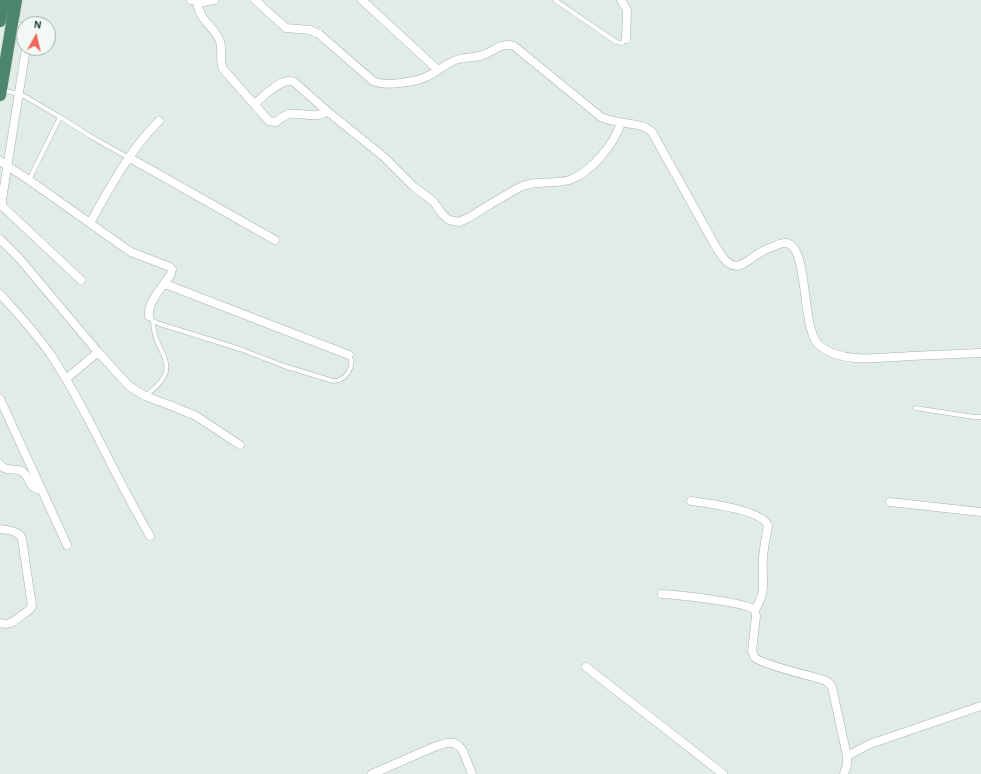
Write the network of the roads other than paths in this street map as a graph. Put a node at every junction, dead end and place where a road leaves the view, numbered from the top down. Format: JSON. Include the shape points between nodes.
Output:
{"nodes":[{"id":1,"x":4,"y":0,"type":"edge"},
{"id":2,"x":16,"y":0,"type":"edge"},
{"id":3,"x":214,"y":0,"type":"edge"},
{"id":4,"x":255,"y":0,"type":"edge"},
{"id":5,"x":362,"y":0,"type":"edge"},
{"id":6,"x":555,"y":0,"type":"edge"},
{"id":7,"x":621,"y":0,"type":"edge"},
{"id":8,"x":194,"y":1,"type":"edge"},
{"id":9,"x":6,"y":23,"type":"edge"},
{"id":10,"x":16,"y":26,"type":"edge"},
{"id":11,"x":626,"y":39,"type":"joint"},
{"id":12,"x":25,"y":56,"type":"edge"},
{"id":13,"x":438,"y":70,"type":"junction"},
{"id":14,"x":0,"y":92,"type":"edge"},
{"id":15,"x":19,"y":94,"type":"junction"},
{"id":16,"x":254,"y":104,"type":"junction"},
{"id":17,"x":327,"y":111,"type":"junction"},
{"id":18,"x":60,"y":117,"type":"junction"},
{"id":19,"x":159,"y":121,"type":"dead end"},
{"id":20,"x":621,"y":123,"type":"junction"},
{"id":21,"x":130,"y":158,"type":"junction"},
{"id":22,"x":3,"y":163,"type":"edge"},
{"id":23,"x":29,"y":180,"type":"junction"},
{"id":24,"x":90,"y":223,"type":"junction"},
{"id":25,"x":0,"y":239,"type":"edge"},
{"id":26,"x":275,"y":240,"type":"dead end"},
{"id":27,"x":81,"y":280,"type":"dead end"},
{"id":28,"x":165,"y":284,"type":"junction"},
{"id":29,"x":0,"y":294,"type":"edge"},
{"id":30,"x":151,"y":318,"type":"junction"},
{"id":31,"x":98,"y":352,"type":"junction"},
{"id":32,"x":981,"y":353,"type":"edge"},
{"id":33,"x":349,"y":355,"type":"joint"},
{"id":34,"x":66,"y":379,"type":"junction"},
{"id":35,"x":145,"y":396,"type":"junction"},
{"id":36,"x":0,"y":399,"type":"edge"},
{"id":37,"x":915,"y":408,"type":"dead end"},
{"id":38,"x":981,"y":417,"type":"edge"},
{"id":39,"x":240,"y":445,"type":"dead end"},
{"id":40,"x":0,"y":464,"type":"edge"},
{"id":41,"x":40,"y":489,"type":"junction"},
{"id":42,"x":691,"y":501,"type":"dead end"},
{"id":43,"x":890,"y":502,"type":"dead end"},
{"id":44,"x":981,"y":512,"type":"edge"},
{"id":45,"x":0,"y":529,"type":"edge"},
{"id":46,"x":150,"y":536,"type":"dead end"},
{"id":47,"x":66,"y":545,"type":"dead end"},
{"id":48,"x":662,"y":594,"type":"dead end"},
{"id":49,"x":756,"y":610,"type":"junction"},
{"id":50,"x":0,"y":623,"type":"edge"},
{"id":51,"x":586,"y":667,"type":"dead end"},
{"id":52,"x":981,"y":706,"type":"edge"},
{"id":53,"x":847,"y":756,"type":"junction"},
{"id":54,"x":372,"y":774,"type":"edge"},
{"id":55,"x":472,"y":774,"type":"edge"},
{"id":56,"x":723,"y":774,"type":"edge"},
{"id":57,"x":844,"y":774,"type":"edge"}],
"edges":[{"from":1,"to":9,"type":"highway"},
{"from":2,"to":9,"type":"highway"},
{"from":3,"to":8,"type":"street"},
{"from":4,"to":13,"type":"street","via":[[286,28],[310,30],[319,34],[376,83],[406,82],[428,76]]},
{"from":5,"to":13,"type":"street"},
{"from":6,"to":11,"type":"lane","via":[[616,42],[622,43]]},
{"from":7,"to":11,"type":"street","via":[[627,10]]},
{"from":8,"to":16,"type":"street","via":[[199,13],[220,42],[223,69]]},
{"from":9,"to":10,"type":"street"},
{"from":9,"to":14,"type":"highway"},
{"from":12,"to":15,"type":"street"},
{"from":13,"to":20,"type":"street","via":[[459,59],[485,55],[502,45],[514,46],[601,117]]},
{"from":14,"to":15,"type":"lane"},
{"from":15,"to":18,"type":"lane"},
{"from":15,"to":22,"type":"street"},
{"from":16,"to":17,"type":"street","via":[[272,122],[289,114],[312,116],[323,115]]},
{"from":16,"to":17,"type":"street","via":[[288,80]]},
{"from":17,"to":20,"type":"street","via":[[384,157],[414,187],[433,201],[452,222],[466,219],[529,184],[569,180],[582,174],[609,146]]},
{"from":18,"to":21,"type":"lane"},
{"from":18,"to":23,"type":"lane"},
{"from":19,"to":21,"type":"street","via":[[142,139]]},
{"from":20,"to":32,"type":"street","via":[[644,127],[652,132],[716,247],[730,264],[745,264],[779,244],[791,244],[796,249],[810,324],[818,346],[839,355],[870,360]]},
{"from":21,"to":24,"type":"street"},
{"from":21,"to":26,"type":"street"},
{"from":22,"to":23,"type":"street"},
{"from":22,"to":27,"type":"street","via":[[2,206]]},
{"from":23,"to":24,"type":"street"},
{"from":24,"to":28,"type":"street","via":[[131,252],[170,267],[171,274]]},
{"from":25,"to":31,"type":"street"},
{"from":28,"to":30,"type":"street","via":[[150,305],[148,311]]},
{"from":28,"to":33,"type":"street"},
{"from":29,"to":34,"type":"street","via":[[49,353]]},
{"from":30,"to":33,"type":"lane","via":[[333,381],[343,378],[348,372],[352,359]]},
{"from":30,"to":35,"type":"lane","via":[[166,369],[163,378]]},
{"from":31,"to":34,"type":"street"},
{"from":31,"to":35,"type":"street","via":[[129,386]]},
{"from":34,"to":46,"type":"street"},
{"from":35,"to":39,"type":"street","via":[[196,416]]},
{"from":36,"to":41,"type":"street"},
{"from":37,"to":38,"type":"lane"},
{"from":40,"to":41,"type":"street","via":[[5,469],[21,471],[32,487]]},
{"from":41,"to":47,"type":"street"},
{"from":42,"to":49,"type":"street","via":[[746,512],[766,522],[768,526],[763,558],[764,584]]},
{"from":43,"to":44,"type":"street"},
{"from":45,"to":50,"type":"street","via":[[18,533],[22,539],[32,606],[13,622]]},
{"from":48,"to":49,"type":"street","via":[[736,604]]},
{"from":49,"to":53,"type":"street","via":[[752,651],[754,657],[759,661],[828,682],[832,687]]},
{"from":51,"to":56,"type":"street"},
{"from":52,"to":53,"type":"street","via":[[870,744]]},
{"from":53,"to":57,"type":"street"},
{"from":54,"to":55,"type":"street","via":[[434,747],[454,743],[464,751]]}]}
